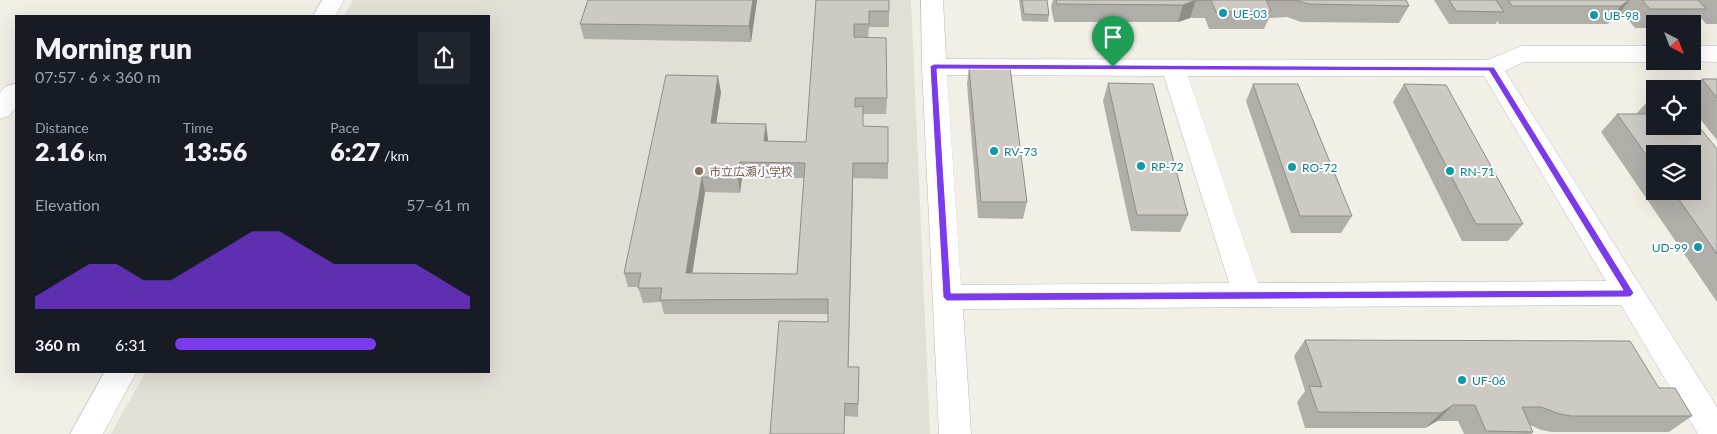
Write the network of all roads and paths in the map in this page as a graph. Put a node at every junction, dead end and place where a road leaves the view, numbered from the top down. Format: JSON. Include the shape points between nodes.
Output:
{"nodes":[{"id":1,"x":333,"y":0,"type":"edge"},
{"id":2,"x":932,"y":0,"type":"edge"},
{"id":3,"x":325,"y":15,"type":"edge"},
{"id":4,"x":1646,"y":54,"type":"edge"},
{"id":5,"x":1701,"y":54,"type":"edge"},
{"id":6,"x":1717,"y":54,"type":"edge"},
{"id":7,"x":934,"y":66,"type":"junction"},
{"id":8,"x":1172,"y":67,"type":"junction"},
{"id":9,"x":1491,"y":68,"type":"junction"},
{"id":10,"x":1630,"y":293,"type":"junction"},
{"id":11,"x":1247,"y":295,"type":"junction"},
{"id":12,"x":947,"y":297,"type":"junction"},
{"id":13,"x":121,"y":373,"type":"edge"},
{"id":14,"x":86,"y":434,"type":"edge"},
{"id":15,"x":955,"y":434,"type":"edge"},
{"id":16,"x":1716,"y":434,"type":"edge"}],
"edges":[{"from":1,"to":3,"type":"street"},
{"from":2,"to":7,"type":"street"},
{"from":4,"to":9,"type":"street","via":[[1521,54]]},
{"from":5,"to":6,"type":"street"},
{"from":7,"to":8,"type":"street"},
{"from":7,"to":12,"type":"street"},
{"from":8,"to":9,"type":"street"},
{"from":8,"to":11,"type":"street"},
{"from":9,"to":10,"type":"street"},
{"from":10,"to":11,"type":"street"},
{"from":10,"to":16,"type":"street"},
{"from":11,"to":12,"type":"street"},
{"from":12,"to":15,"type":"street"},
{"from":13,"to":14,"type":"street"}]}
